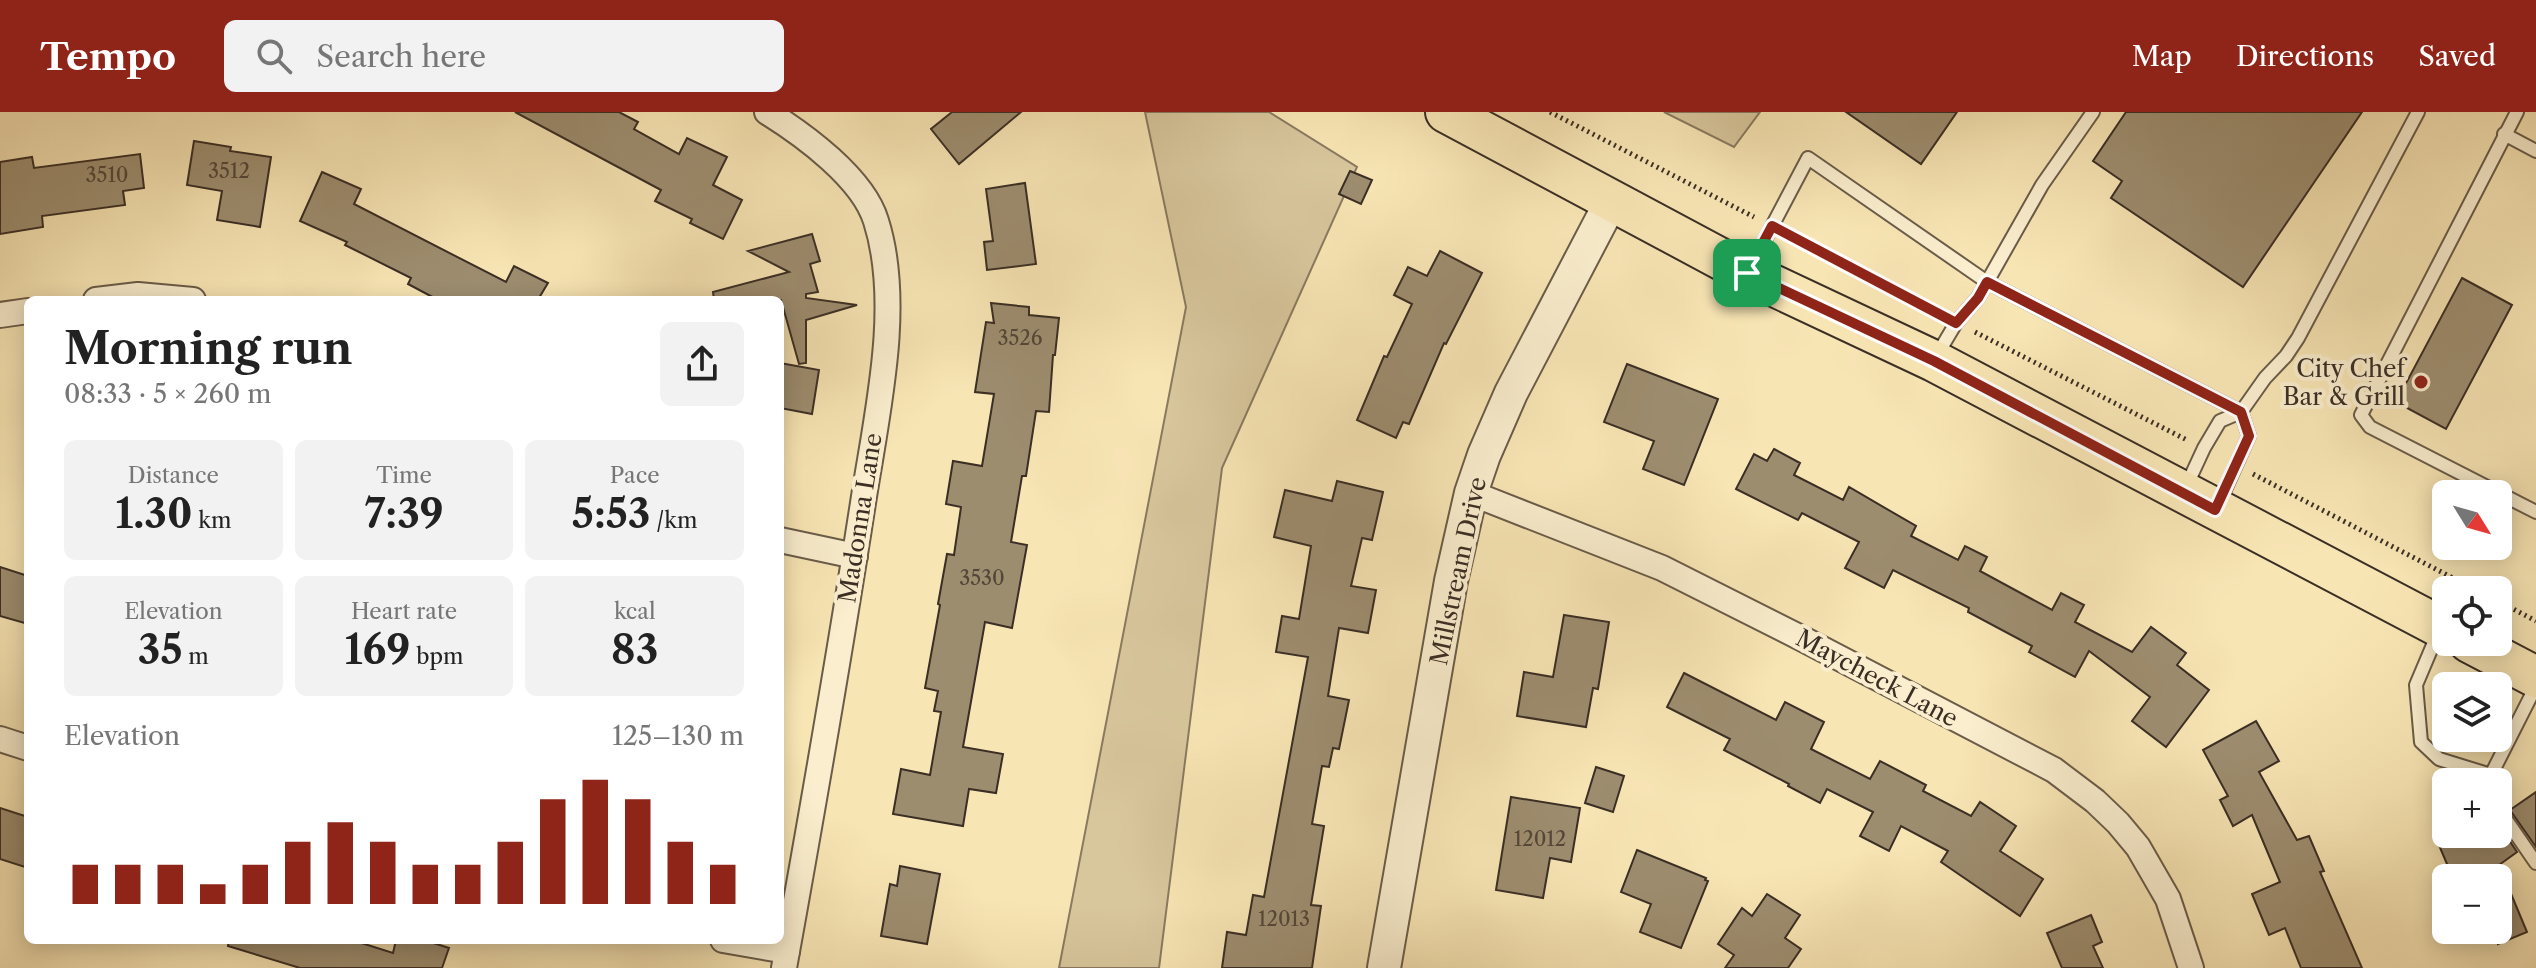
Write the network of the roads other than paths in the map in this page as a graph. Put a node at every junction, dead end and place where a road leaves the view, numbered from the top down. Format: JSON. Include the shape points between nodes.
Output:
{"nodes":[{"id":1,"x":767,"y":112,"type":"edge"},
{"id":2,"x":1446,"y":112,"type":"edge"},
{"id":3,"x":2093,"y":112,"type":"edge"},
{"id":4,"x":2418,"y":112,"type":"edge"},
{"id":5,"x":2517,"y":112,"type":"edge"},
{"id":6,"x":2504,"y":134,"type":"junction"},
{"id":7,"x":2536,"y":151,"type":"edge"},
{"id":8,"x":1612,"y":200,"type":"junction"},
{"id":9,"x":1747,"y":273,"type":"junction"},
{"id":10,"x":1987,"y":282,"type":"junction"},
{"id":11,"x":24,"y":312,"type":"edge"},
{"id":12,"x":0,"y":315,"type":"edge"},
{"id":13,"x":1934,"y":361,"type":"junction"},
{"id":14,"x":2241,"y":412,"type":"junction"},
{"id":15,"x":1471,"y":493,"type":"junction"},
{"id":16,"x":2199,"y":501,"type":"junction"},
{"id":17,"x":2536,"y":512,"type":"edge"},
{"id":18,"x":784,"y":541,"type":"edge"},
{"id":19,"x":855,"y":556,"type":"junction"},
{"id":20,"x":2432,"y":623,"type":"edge"},
{"id":21,"x":2436,"y":656,"type":"edge"},
{"id":22,"x":2496,"y":656,"type":"edge"},
{"id":23,"x":2536,"y":677,"type":"edge"},
{"id":24,"x":2536,"y":686,"type":"edge"},
{"id":25,"x":0,"y":739,"type":"edge"},
{"id":26,"x":24,"y":747,"type":"edge"},
{"id":27,"x":2464,"y":768,"type":"edge"},
{"id":28,"x":2496,"y":768,"type":"edge"},
{"id":29,"x":2512,"y":828,"type":"edge"},
{"id":30,"x":2536,"y":863,"type":"edge"},
{"id":31,"x":736,"y":944,"type":"edge"},
{"id":32,"x":786,"y":959,"type":"edge"},
{"id":33,"x":1384,"y":968,"type":"edge"},
{"id":34,"x":2191,"y":968,"type":"edge"}],
"edges":[{"from":1,"to":19,"type":"street","name":"Madonna Lane","via":[[796,129],[858,188],[876,218],[884,252],[886,351]]},
{"from":2,"to":8,"type":"main road"},
{"from":3,"to":10,"type":"lane","via":[[2042,185]]},
{"from":4,"to":14,"type":"lane","via":[[2298,338]]},
{"from":5,"to":6,"type":"lane"},
{"from":6,"to":7,"type":"lane"},
{"from":6,"to":17,"type":"lane","via":[[2361,415],[2370,427]]},
{"from":8,"to":9,"type":"main road"},
{"from":8,"to":15,"type":"street","name":"Millstream Drive","via":[[1511,393]]},
{"from":9,"to":10,"type":"lane","via":[[1808,158]]},
{"from":9,"to":13,"type":"main road"},
{"from":10,"to":13,"type":"lane"},
{"from":10,"to":14,"type":"lane"},
{"from":11,"to":12,"type":"street"},
{"from":13,"to":16,"type":"main road"},
{"from":14,"to":16,"type":"lane","via":[[2220,421],[2204,448]]},
{"from":14,"to":16,"type":"lane","via":[[2249,436],[2236,465]]},
{"from":15,"to":33,"type":"street","name":"Millstream Drive"},
{"from":15,"to":34,"type":"street","name":"Maycheck Lane","via":[[1662,568],[2054,770],[2095,801],[2138,847],[2168,899]]},
{"from":16,"to":20,"type":"main road"},
{"from":18,"to":19,"type":"street"},
{"from":19,"to":32,"type":"street","name":"Madonna Lane"},
{"from":21,"to":27,"type":"lane","via":[[2416,685],[2421,742],[2439,759]]},
{"from":22,"to":23,"type":"main road"},
{"from":24,"to":28,"type":"lane"},
{"from":25,"to":26,"type":"street"},
{"from":29,"to":30,"type":"lane"},
{"from":31,"to":32,"type":"street"}]}
